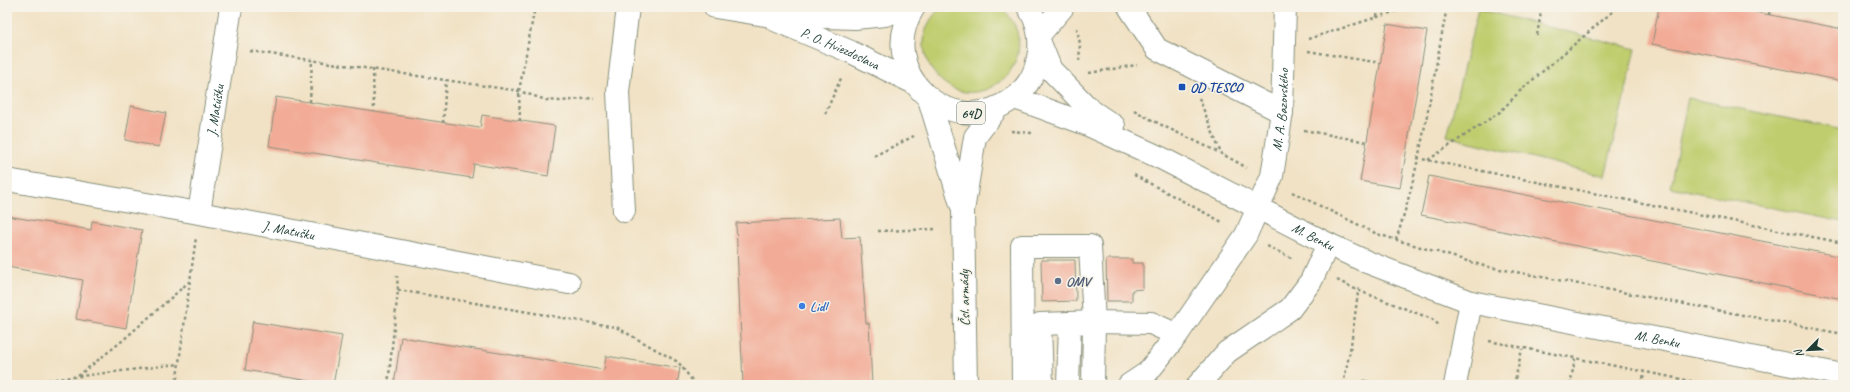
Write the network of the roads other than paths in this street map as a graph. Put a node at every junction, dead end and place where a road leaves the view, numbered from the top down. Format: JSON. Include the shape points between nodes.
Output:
{"nodes":[{"id":1,"x":231,"y":7,"type":"edge"},
{"id":2,"x":628,"y":7,"type":"edge"},
{"id":3,"x":715,"y":7,"type":"edge"},
{"id":4,"x":908,"y":7,"type":"edge"},
{"id":5,"x":914,"y":7,"type":"edge"},
{"id":6,"x":1028,"y":7,"type":"edge"},
{"id":7,"x":1063,"y":7,"type":"edge"},
{"id":8,"x":1129,"y":7,"type":"edge"},
{"id":9,"x":1285,"y":7,"type":"edge"},
{"id":10,"x":765,"y":15,"type":"junction"},
{"id":11,"x":1039,"y":39,"type":"junction"},
{"id":12,"x":922,"y":91,"type":"junction"},
{"id":13,"x":1006,"y":103,"type":"junction"},
{"id":14,"x":1282,"y":112,"type":"junction"},
{"id":15,"x":1161,"y":158,"type":"junction"},
{"id":16,"x":7,"y":180,"type":"edge"},
{"id":17,"x":1258,"y":209,"type":"junction"},
{"id":18,"x":624,"y":210,"type":"dead end"},
{"id":19,"x":963,"y":211,"type":"junction"},
{"id":20,"x":199,"y":213,"type":"junction"},
{"id":21,"x":1328,"y":244,"type":"junction"},
{"id":22,"x":569,"y":283,"type":"dead end"},
{"id":23,"x":1471,"y":302,"type":"junction"},
{"id":24,"x":1094,"y":322,"type":"junction"},
{"id":25,"x":1070,"y":323,"type":"junction"},
{"id":26,"x":1177,"y":335,"type":"junction"},
{"id":27,"x":1843,"y":375,"type":"edge"},
{"id":28,"x":966,"y":385,"type":"edge"},
{"id":29,"x":1023,"y":385,"type":"edge"},
{"id":30,"x":1042,"y":385,"type":"edge"},
{"id":31,"x":1068,"y":385,"type":"edge"},
{"id":32,"x":1093,"y":385,"type":"edge"},
{"id":33,"x":1129,"y":385,"type":"edge"},
{"id":34,"x":1198,"y":385,"type":"edge"},
{"id":35,"x":1455,"y":385,"type":"edge"}],
"edges":[{"from":1,"to":20,"type":"street","name":"J. Matúšku"},
{"from":2,"to":18,"type":"street","via":[[618,92]]},
{"from":3,"to":10,"type":"street","name":"P. O. Hviezdoslava"},
{"from":4,"to":10,"type":"street","name":"P. O. Hviezdoslava","via":[[886,15],[855,18]]},
{"from":5,"to":12,"type":"street","number":"64D","via":[[906,23],[903,44],[906,64]]},
{"from":6,"to":11,"type":"street","number":"64D","via":[[1036,22]]},
{"from":7,"to":11,"type":"street"},
{"from":8,"to":14,"type":"street","via":[[1157,49]]},
{"from":9,"to":14,"type":"street","name":"M. A. Bazovského","via":[[1296,44]]},
{"from":10,"to":12,"type":"street","name":"P. O. Hviezdoslava","via":[[851,52]]},
{"from":11,"to":13,"type":"street","number":"64D","via":[[1037,64],[1033,74]]},
{"from":11,"to":15,"type":"street","name":"M. Benku","via":[[1051,70],[1090,110]]},
{"from":12,"to":13,"type":"street","number":"64D","via":[[944,108],[962,112],[980,113]]},
{"from":12,"to":19,"type":"street","name":"Čsl. armády","number":"64D"},
{"from":13,"to":15,"type":"street","name":"M. Benku","via":[[1086,124]]},
{"from":13,"to":19,"type":"street","name":"Čsl. armády","number":"64D","via":[[975,137]]},
{"from":14,"to":17,"type":"street","name":"M. A. Bazovského","via":[[1272,176]]},
{"from":15,"to":17,"type":"street","name":"M. Benku"},
{"from":16,"to":20,"type":"street","name":"J. Matušku"},
{"from":17,"to":21,"type":"street","name":"M. Benku"},
{"from":17,"to":26,"type":"street","name":"M. A. Bazovského","via":[[1246,235]]},
{"from":19,"to":28,"type":"street","name":"Čsl. armády","number":"64D"},
{"from":20,"to":22,"type":"street","name":"J. Matušku"},
{"from":21,"to":23,"type":"street","name":"M. Benku","via":[[1367,262]]},
{"from":21,"to":34,"type":"street","via":[[1311,281],[1290,309],[1226,352]]},
{"from":23,"to":27,"type":"street","name":"M. Benku"},
{"from":23,"to":35,"type":"street"},
{"from":24,"to":25,"type":"street"},
{"from":24,"to":26,"type":"street","via":[[1151,323]]},
{"from":24,"to":29,"type":"street","via":[[1090,246],[1022,246]]},
{"from":24,"to":32,"type":"street"},
{"from":25,"to":30,"type":"street","via":[[1040,324]]},
{"from":25,"to":31,"type":"street"},
{"from":26,"to":33,"type":"street","name":"M. A. Bazovského","via":[[1147,373]]}]}
